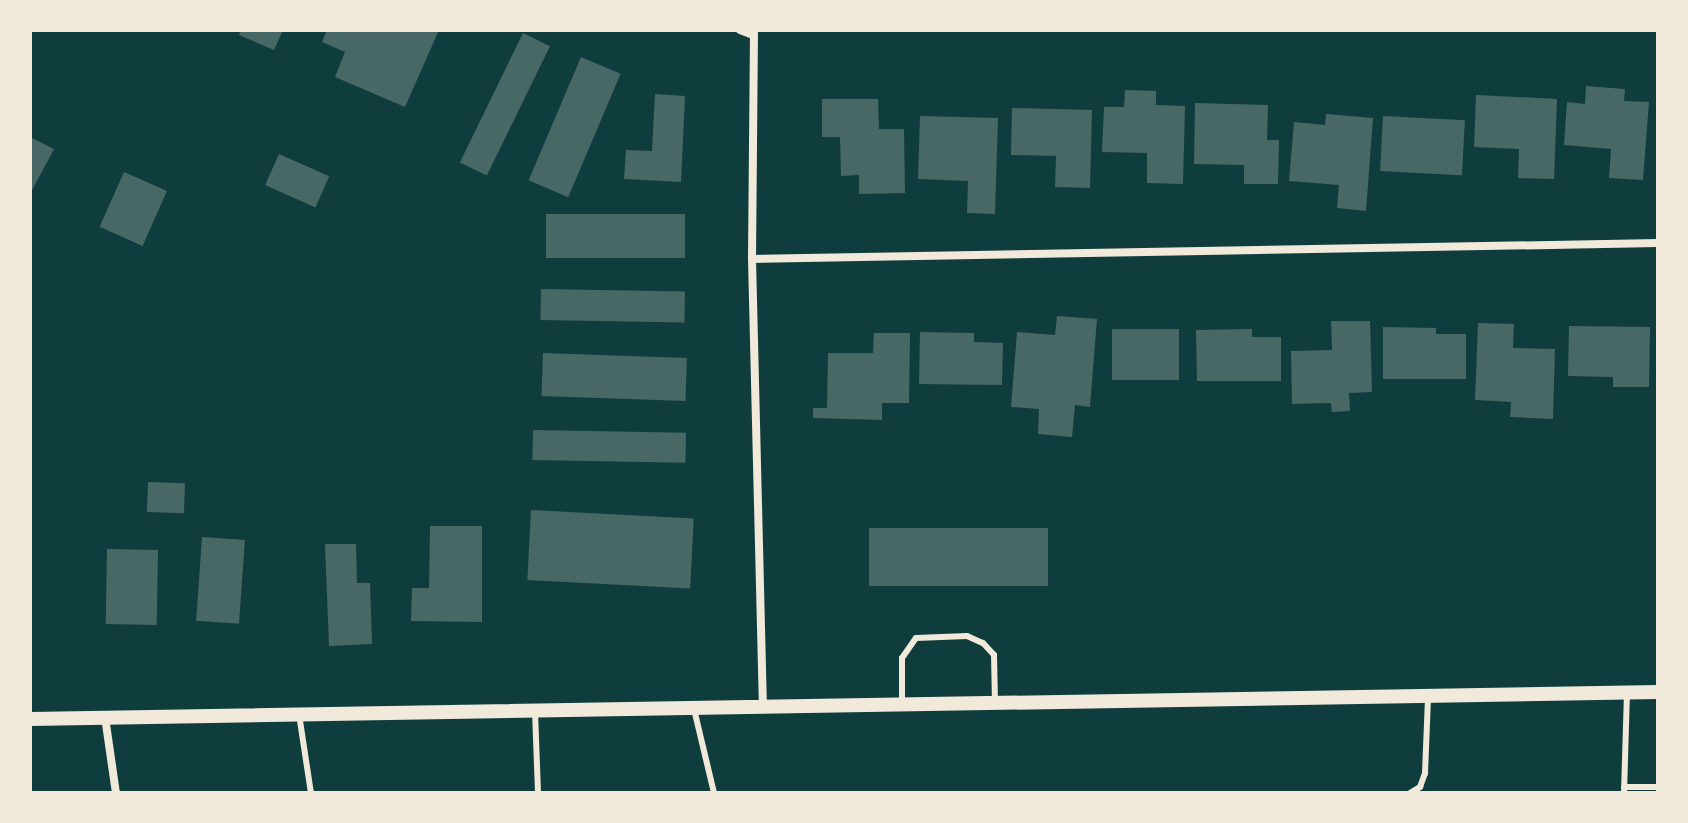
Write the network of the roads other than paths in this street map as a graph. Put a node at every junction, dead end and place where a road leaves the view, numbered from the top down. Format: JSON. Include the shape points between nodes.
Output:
{"nodes":[{"id":1,"x":740,"y":30,"type":"edge"},
{"id":2,"x":754,"y":33,"type":"edge"},
{"id":3,"x":1658,"y":243,"type":"edge"},
{"id":4,"x":752,"y":259,"type":"junction"},
{"id":5,"x":1658,"y":692,"type":"edge"},
{"id":6,"x":1627,"y":693,"type":"junction"},
{"id":7,"x":1428,"y":697,"type":"junction"},
{"id":8,"x":995,"y":704,"type":"junction"},
{"id":9,"x":902,"y":705,"type":"junction"},
{"id":10,"x":763,"y":708,"type":"junction"},
{"id":11,"x":694,"y":709,"type":"junction"},
{"id":12,"x":535,"y":711,"type":"junction"},
{"id":13,"x":299,"y":714,"type":"junction"},
{"id":14,"x":105,"y":717,"type":"junction"},
{"id":15,"x":30,"y":719,"type":"edge"},
{"id":16,"x":1658,"y":787,"type":"edge"},
{"id":17,"x":1624,"y":790,"type":"edge"},
{"id":18,"x":116,"y":793,"type":"edge"},
{"id":19,"x":311,"y":793,"type":"edge"},
{"id":20,"x":538,"y":793,"type":"edge"},
{"id":21,"x":714,"y":793,"type":"edge"},
{"id":22,"x":1410,"y":793,"type":"edge"}],
"edges":[{"from":1,"to":2,"type":"street"},
{"from":2,"to":4,"type":"street"},
{"from":3,"to":4,"type":"street"},
{"from":4,"to":10,"type":"street"},
{"from":5,"to":6,"type":"street"},
{"from":6,"to":7,"type":"street"},
{"from":6,"to":17,"type":"lane"},
{"from":7,"to":8,"type":"street"},
{"from":7,"to":22,"type":"lane","via":[[1425,773],[1420,787]]},
{"from":8,"to":9,"type":"street"},
{"from":8,"to":9,"type":"lane","via":[[994,655],[967,636],[916,638],[902,658]]},
{"from":9,"to":10,"type":"street"},
{"from":10,"to":11,"type":"street"},
{"from":11,"to":12,"type":"street"},
{"from":11,"to":21,"type":"lane"},
{"from":12,"to":13,"type":"street"},
{"from":12,"to":20,"type":"lane"},
{"from":13,"to":14,"type":"street"},
{"from":13,"to":19,"type":"lane"},
{"from":14,"to":15,"type":"street"},
{"from":14,"to":18,"type":"street"},
{"from":16,"to":17,"type":"lane"}]}
